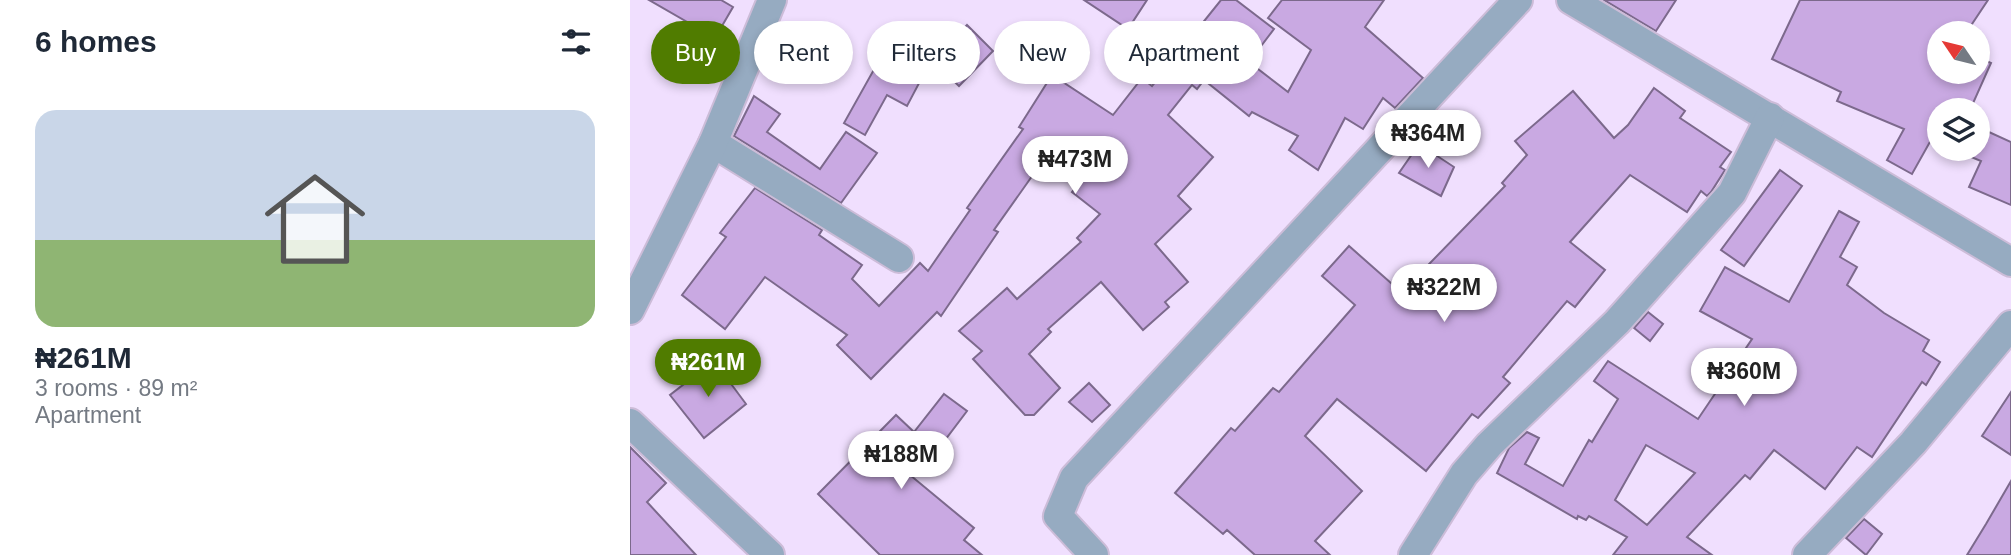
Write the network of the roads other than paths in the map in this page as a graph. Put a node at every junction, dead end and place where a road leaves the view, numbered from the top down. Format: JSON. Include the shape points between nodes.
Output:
{"nodes":[{"id":1,"x":772,"y":0,"type":"edge"},
{"id":2,"x":1518,"y":0,"type":"edge"},
{"id":3,"x":1571,"y":0,"type":"edge"},
{"id":4,"x":1770,"y":117,"type":"junction"},
{"id":5,"x":713,"y":143,"type":"junction"},
{"id":6,"x":898,"y":258,"type":"dead end"},
{"id":7,"x":2011,"y":262,"type":"edge"},
{"id":8,"x":630,"y":310,"type":"edge"},
{"id":9,"x":2011,"y":325,"type":"edge"},
{"id":10,"x":630,"y":423,"type":"edge"},
{"id":11,"x":770,"y":555,"type":"edge"},
{"id":12,"x":1094,"y":555,"type":"edge"},
{"id":13,"x":1413,"y":555,"type":"edge"},
{"id":14,"x":1807,"y":555,"type":"edge"}],
"edges":[{"from":1,"to":5,"type":"street"},
{"from":2,"to":12,"type":"street","via":[[1074,478],[1058,516]]},
{"from":3,"to":4,"type":"street"},
{"from":4,"to":7,"type":"street"},
{"from":4,"to":13,"type":"street","via":[[1732,194],[1617,322],[1489,445],[1464,474]]},
{"from":5,"to":6,"type":"street"},
{"from":5,"to":8,"type":"street"},
{"from":9,"to":14,"type":"street","via":[[1913,443]]},
{"from":10,"to":11,"type":"street"}]}
